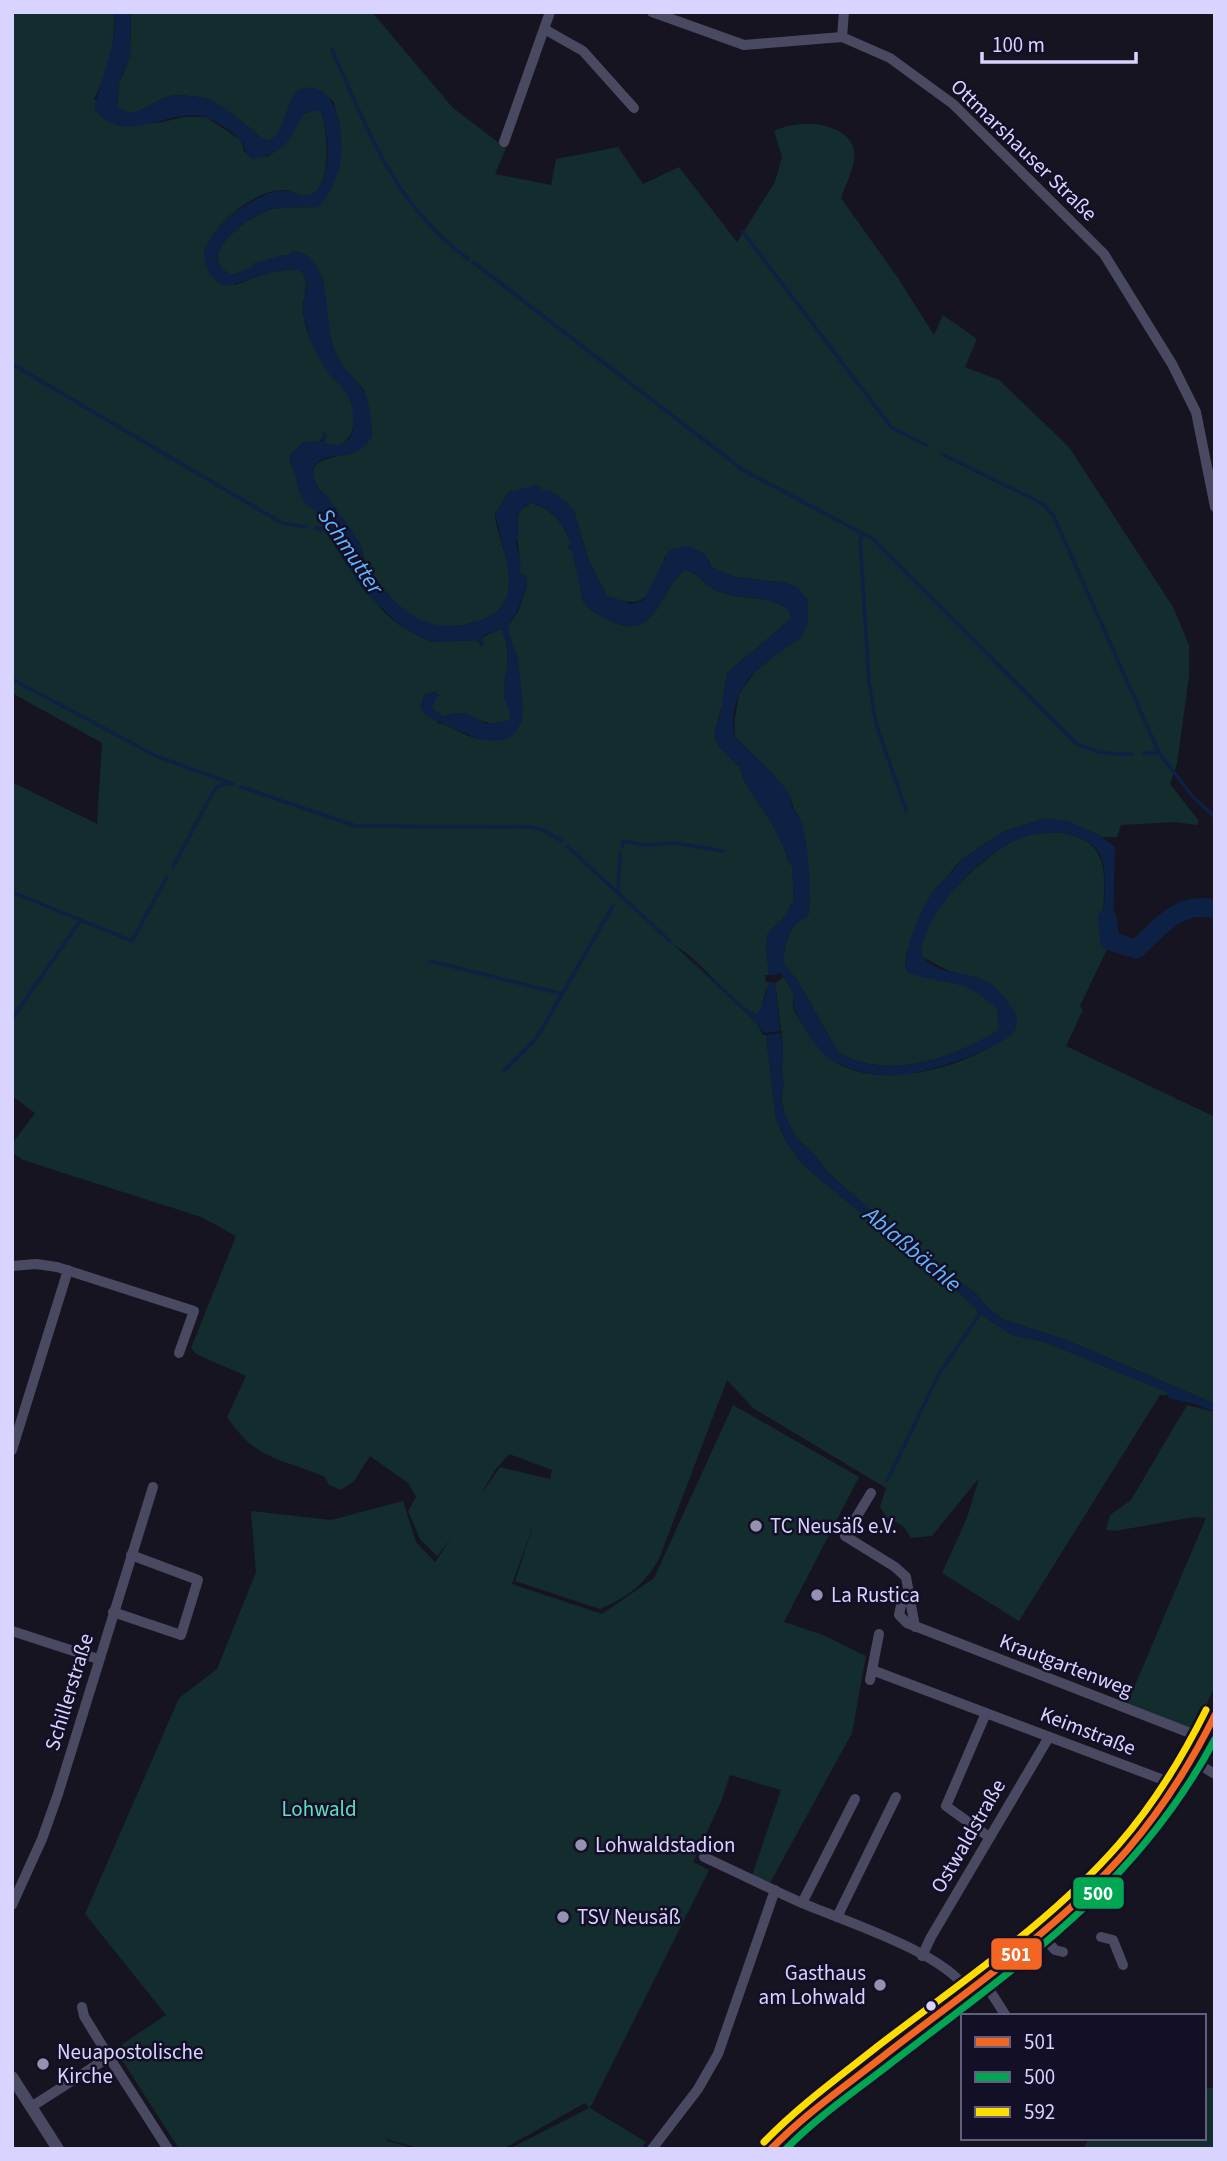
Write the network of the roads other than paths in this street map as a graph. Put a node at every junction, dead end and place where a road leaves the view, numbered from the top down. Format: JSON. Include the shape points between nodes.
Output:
{"nodes":[{"id":1,"x":550,"y":12,"type":"edge"},
{"id":2,"x":652,"y":12,"type":"edge"},
{"id":3,"x":844,"y":12,"type":"edge"},
{"id":4,"x":546,"y":30,"type":"junction"},
{"id":5,"x":842,"y":37,"type":"junction"},
{"id":6,"x":634,"y":108,"type":"dead end"},
{"id":7,"x":504,"y":142,"type":"dead end"},
{"id":8,"x":1215,"y":507,"type":"edge"},
{"id":9,"x":12,"y":1266,"type":"edge"},
{"id":10,"x":68,"y":1270,"type":"junction"},
{"id":11,"x":178,"y":1353,"type":"dead end"},
{"id":12,"x":12,"y":1450,"type":"edge"},
{"id":13,"x":153,"y":1487,"type":"dead end"},
{"id":14,"x":871,"y":1493,"type":"dead end"},
{"id":15,"x":131,"y":1555,"type":"junction"},
{"id":16,"x":113,"y":1612,"type":"junction"},
{"id":17,"x":12,"y":1631,"type":"edge"},
{"id":18,"x":879,"y":1634,"type":"dead end"},
{"id":19,"x":99,"y":1659,"type":"junction"},
{"id":20,"x":986,"y":1713,"type":"junction"},
{"id":21,"x":1215,"y":1715,"type":"edge"},
{"id":22,"x":1049,"y":1737,"type":"junction"},
{"id":23,"x":1203,"y":1738,"type":"junction"},
{"id":24,"x":1191,"y":1760,"type":"junction"},
{"id":25,"x":1215,"y":1774,"type":"edge"},
{"id":26,"x":1177,"y":1785,"type":"junction"},
{"id":27,"x":896,"y":1797,"type":"dead end"},
{"id":28,"x":855,"y":1799,"type":"dead end"},
{"id":29,"x":989,"y":1837,"type":"junction"},
{"id":30,"x":704,"y":1857,"type":"dead end"},
{"id":31,"x":775,"y":1890,"type":"junction"},
{"id":32,"x":802,"y":1903,"type":"junction"},
{"id":33,"x":12,"y":1905,"type":"edge"},
{"id":34,"x":837,"y":1917,"type":"junction"},
{"id":35,"x":1040,"y":1933,"type":"junction"},
{"id":36,"x":1101,"y":1937,"type":"dead end"},
{"id":37,"x":1063,"y":1952,"type":"dead end"},
{"id":38,"x":922,"y":1956,"type":"junction"},
{"id":39,"x":1123,"y":1965,"type":"dead end"},
{"id":40,"x":983,"y":1980,"type":"junction"},
{"id":41,"x":967,"y":1990,"type":"junction"},
{"id":42,"x":82,"y":2007,"type":"dead end"},
{"id":43,"x":1005,"y":2014,"type":"edge"},
{"id":44,"x":109,"y":2057,"type":"junction"},
{"id":45,"x":12,"y":2077,"type":"edge"},
{"id":46,"x":31,"y":2107,"type":"junction"},
{"id":47,"x":58,"y":2149,"type":"edge"},
{"id":48,"x":168,"y":2149,"type":"edge"},
{"id":49,"x":652,"y":2149,"type":"edge"},
{"id":50,"x":771,"y":2149,"type":"edge"}],
"edges":[{"from":1,"to":4,"type":"street"},
{"from":2,"to":5,"type":"street","name":"Ottmarshauser Straße","via":[[744,45]]},
{"from":3,"to":5,"type":"street"},
{"from":4,"to":6,"type":"street","via":[[583,51]]},
{"from":4,"to":7,"type":"street"},
{"from":5,"to":8,"type":"street","name":"Ottmarshauser Straße","via":[[890,58],[953,104],[1104,254],[1196,412]]},
{"from":9,"to":10,"type":"street","via":[[36,1264]]},
{"from":10,"to":11,"type":"street","via":[[194,1311]]},
{"from":10,"to":12,"type":"street"},
{"from":13,"to":15,"type":"street","name":"Schillerstraße"},
{"from":14,"to":23,"type":"street","name":"Krautgartenweg","via":[[845,1536],[906,1577],[915,1627]]},
{"from":15,"to":16,"type":"street","name":"Schillerstraße"},
{"from":15,"to":16,"type":"street","via":[[198,1580],[195,1591],[181,1635]]},
{"from":16,"to":19,"type":"street","name":"Schillerstraße"},
{"from":17,"to":19,"type":"street"},
{"from":18,"to":20,"type":"street","name":"Keimstraße","via":[[871,1675]]},
{"from":19,"to":33,"type":"street","name":"Schillerstraße","via":[[42,1839]]},
{"from":20,"to":22,"type":"street","name":"Keimstraße"},
{"from":20,"to":29,"type":"street","via":[[946,1806]]},
{"from":21,"to":23,"type":"street"},
{"from":22,"to":26,"type":"street","name":"Keimstraße"},
{"from":22,"to":29,"type":"street","name":"Ostwaldstraße"},
{"from":23,"to":24,"type":"street"},
{"from":24,"to":25,"type":"street"},
{"from":24,"to":26,"type":"street"},
{"from":26,"to":35,"type":"street","via":[[1111,1869]]},
{"from":27,"to":34,"type":"street"},
{"from":28,"to":32,"type":"street"},
{"from":29,"to":38,"type":"street","name":"Ostwaldstraße"},
{"from":30,"to":31,"type":"street"},
{"from":31,"to":32,"type":"street"},
{"from":31,"to":49,"type":"street","via":[[718,2054],[698,2089]]},
{"from":32,"to":34,"type":"street"},
{"from":34,"to":38,"type":"street"},
{"from":35,"to":37,"type":"street","via":[[1055,1951]]},
{"from":35,"to":40,"type":"street"},
{"from":36,"to":39,"type":"street","via":[[1112,1940]]},
{"from":38,"to":41,"type":"street","via":[[954,1975]]},
{"from":40,"to":41,"type":"street"},
{"from":40,"to":43,"type":"street"},
{"from":41,"to":50,"type":"street"},
{"from":42,"to":44,"type":"street"},
{"from":44,"to":46,"type":"street"},
{"from":44,"to":48,"type":"street"},
{"from":45,"to":46,"type":"street"},
{"from":46,"to":47,"type":"street"}]}
